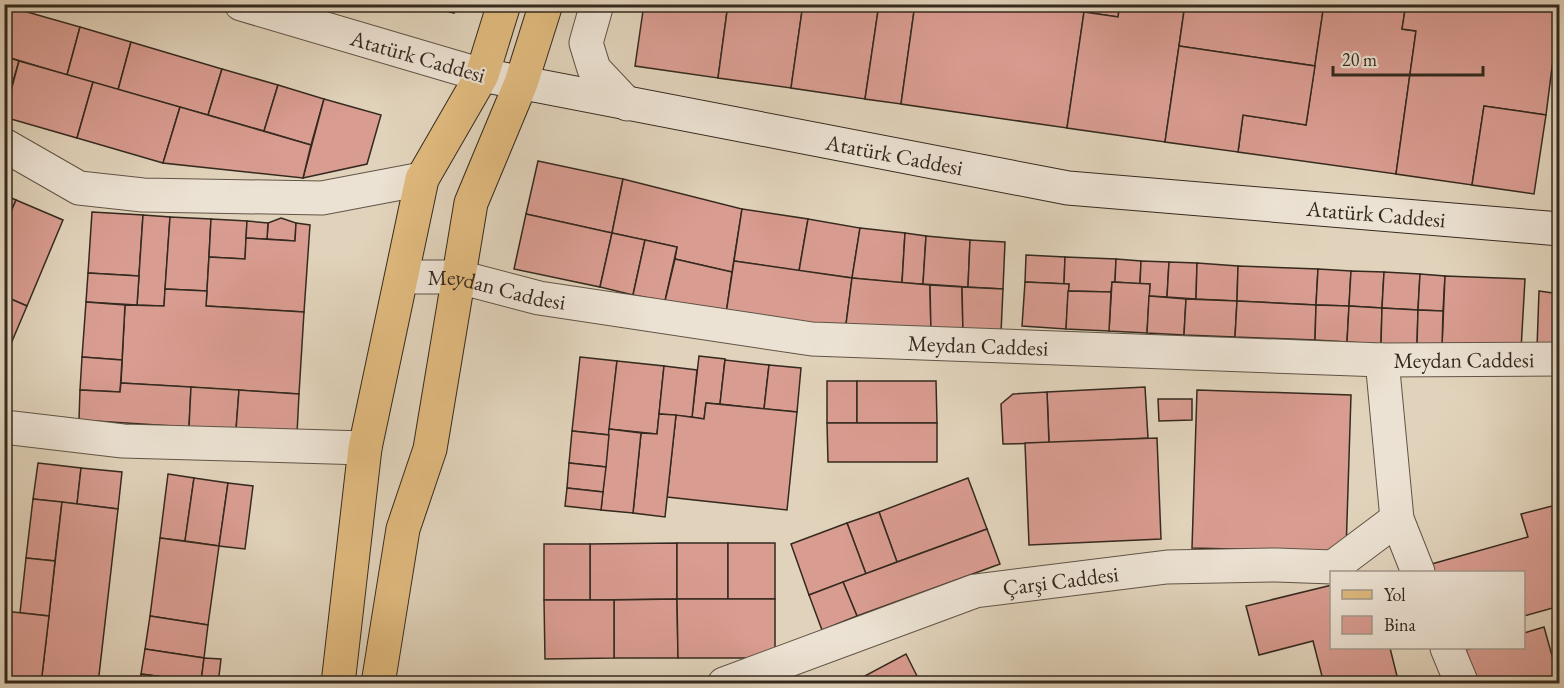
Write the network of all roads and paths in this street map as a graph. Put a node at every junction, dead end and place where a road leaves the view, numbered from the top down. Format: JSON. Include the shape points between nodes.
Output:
{"nodes":[{"id":1,"x":241,"y":4,"type":"edge"},
{"id":2,"x":504,"y":4,"type":"edge"},
{"id":3,"x":546,"y":4,"type":"edge"},
{"id":4,"x":597,"y":4,"type":"edge"},
{"id":5,"x":482,"y":75,"type":"junction"},
{"id":6,"x":521,"y":83,"type":"junction"},
{"id":7,"x":627,"y":104,"type":"junction"},
{"id":8,"x":4,"y":145,"type":"edge"},
{"id":9,"x":422,"y":179,"type":"junction"},
{"id":10,"x":1560,"y":229,"type":"edge"},
{"id":11,"x":402,"y":277,"type":"junction"},
{"id":12,"x":459,"y":277,"type":"junction"},
{"id":13,"x":1560,"y":359,"type":"edge"},
{"id":14,"x":1382,"y":360,"type":"junction"},
{"id":15,"x":4,"y":427,"type":"edge"},
{"id":16,"x":365,"y":448,"type":"junction"},
{"id":17,"x":1397,"y":519,"type":"junction"},
{"id":18,"x":1417,"y":571,"type":"edge"},
{"id":19,"x":1447,"y":649,"type":"edge"},
{"id":20,"x":338,"y":684,"type":"edge"},
{"id":21,"x":378,"y":684,"type":"edge"},
{"id":22,"x":724,"y":684,"type":"edge"},
{"id":23,"x":1462,"y":684,"type":"edge"}],
"edges":[{"from":1,"to":5,"type":"street","name":"Atatürk Caddesi"},
{"from":2,"to":5,"type":"main road"},
{"from":3,"to":6,"type":"main road"},
{"from":4,"to":7,"type":"street","via":[[586,43],[594,69]]},
{"from":5,"to":6,"type":"street","name":"Atatürk Caddesi"},
{"from":5,"to":9,"type":"main road"},
{"from":6,"to":7,"type":"street","name":"Atatürk Caddesi"},
{"from":6,"to":12,"type":"main road","via":[[471,203]]},
{"from":7,"to":10,"type":"street","name":"Atatürk Caddesi","via":[[1068,188]]},
{"from":8,"to":9,"type":"street","via":[[79,189],[143,195],[322,198]]},
{"from":9,"to":11,"type":"main road"},
{"from":11,"to":12,"type":"street","name":"Meydan Caddesi"},
{"from":11,"to":16,"type":"main road"},
{"from":12,"to":14,"type":"street","name":"Meydan Caddesi","via":[[539,298],[812,339]]},
{"from":12,"to":21,"type":"main road","via":[[429,449],[403,529]]},
{"from":13,"to":14,"type":"street","name":"Meydan Caddesi"},
{"from":14,"to":17,"type":"street"},
{"from":15,"to":16,"type":"street","via":[[123,441]]},
{"from":16,"to":20,"type":"main road"},
{"from":17,"to":18,"type":"street"},
{"from":17,"to":22,"type":"street","name":"Çarşi Caddesi","via":[[1333,567],[1167,567],[975,591]]},
{"from":19,"to":23,"type":"street"}]}
